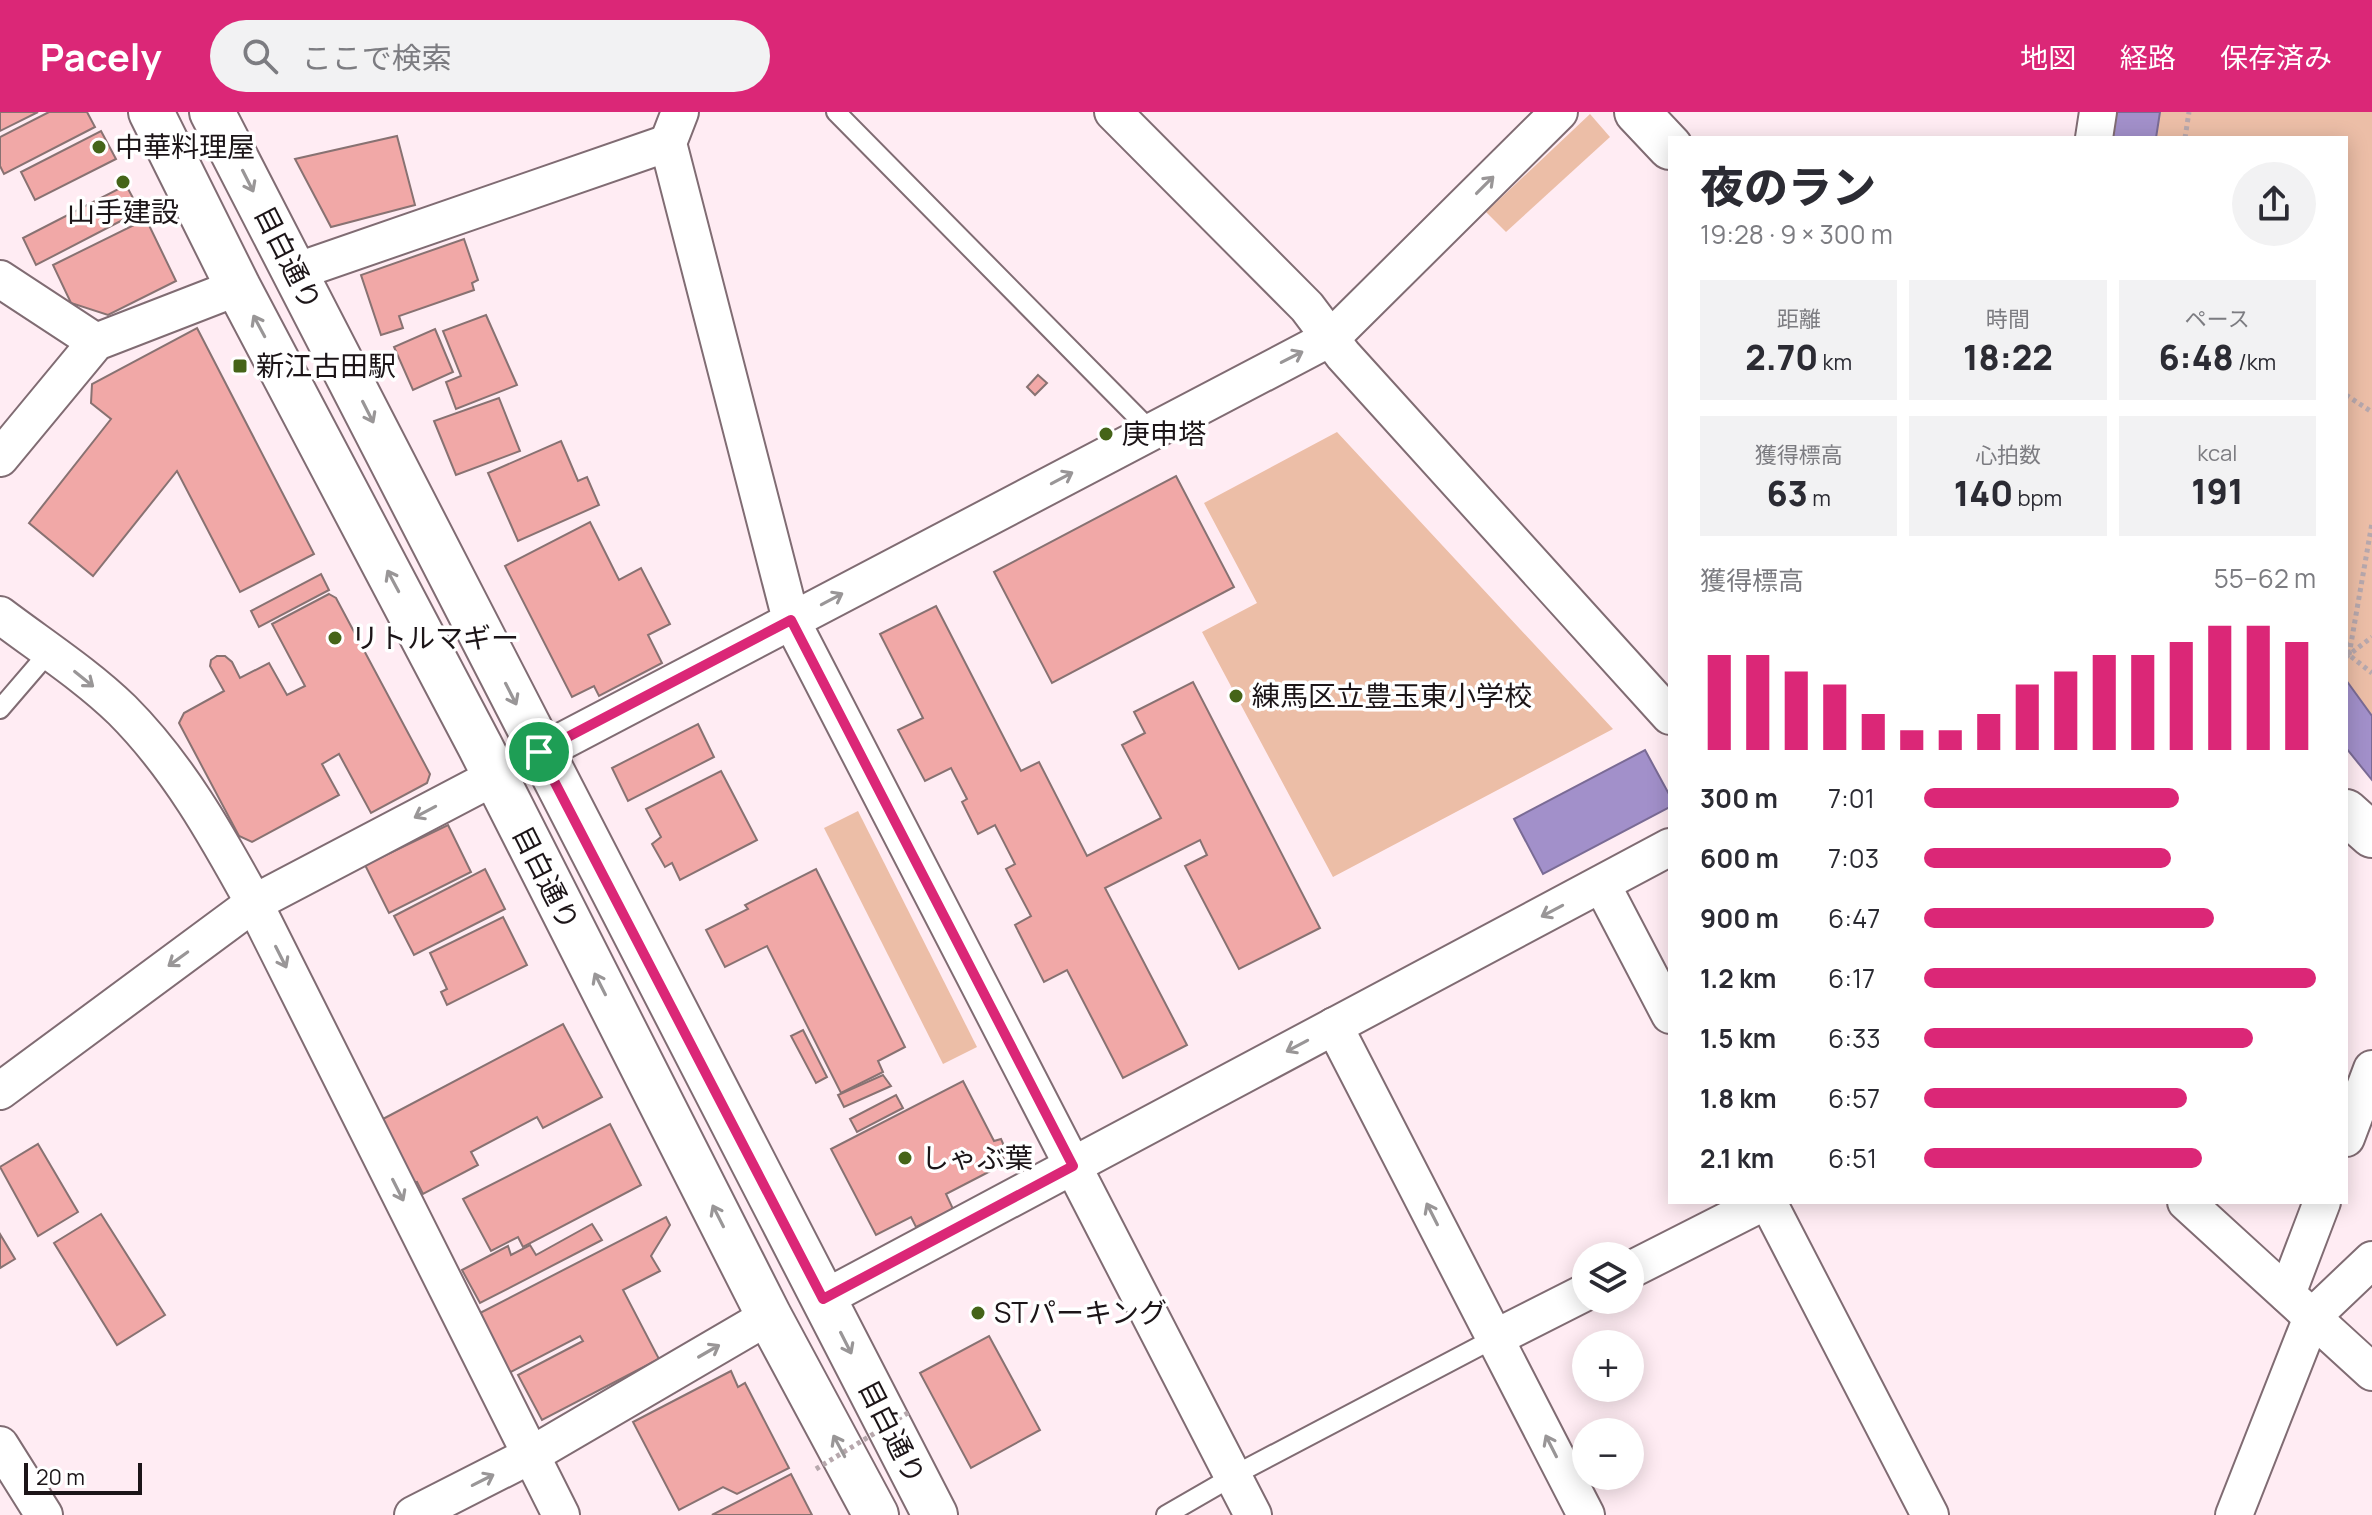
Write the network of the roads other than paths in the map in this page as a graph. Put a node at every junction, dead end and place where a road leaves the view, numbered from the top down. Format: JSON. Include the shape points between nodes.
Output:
{"nodes":[{"id":1,"x":151,"y":112,"type":"edge"},
{"id":2,"x":212,"y":112,"type":"edge"},
{"id":3,"x":836,"y":112,"type":"edge"},
{"id":4,"x":1113,"y":112,"type":"edge"},
{"id":5,"x":1559,"y":112,"type":"edge"},
{"id":6,"x":1637,"y":112,"type":"edge"},
{"id":7,"x":2098,"y":112,"type":"edge"},
{"id":8,"x":674,"y":127,"type":"edge"},
{"id":9,"x":2094,"y":136,"type":"edge"},
{"id":10,"x":1668,"y":145,"type":"edge"},
{"id":11,"x":295,"y":272,"type":"junction"},
{"id":12,"x":0,"y":279,"type":"edge"},
{"id":13,"x":238,"y":287,"type":"junction"},
{"id":14,"x":1332,"y":337,"type":"junction"},
{"id":15,"x":96,"y":342,"type":"junction"},
{"id":16,"x":1151,"y":431,"type":"junction"},
{"id":17,"x":0,"y":458,"type":"edge"},
{"id":18,"x":0,"y":615,"type":"edge"},
{"id":19,"x":791,"y":620,"type":"junction"},
{"id":20,"x":49,"y":652,"type":"junction"},
{"id":21,"x":0,"y":709,"type":"edge"},
{"id":22,"x":1668,"y":714,"type":"edge"},
{"id":23,"x":539,"y":752,"type":"junction"},
{"id":24,"x":494,"y":775,"type":"junction"},
{"id":25,"x":2348,"y":814,"type":"edge"},
{"id":26,"x":2372,"y":835,"type":"edge"},
{"id":27,"x":1668,"y":848,"type":"edge"},
{"id":28,"x":1602,"y":885,"type":"junction"},
{"id":29,"x":254,"y":903,"type":"junction"},
{"id":30,"x":1668,"y":1011,"type":"edge"},
{"id":31,"x":1334,"y":1026,"type":"junction"},
{"id":32,"x":2372,"y":1069,"type":"edge"},
{"id":33,"x":0,"y":1091,"type":"edge"},
{"id":34,"x":2348,"y":1133,"type":"edge"},
{"id":35,"x":1073,"y":1166,"type":"junction"},
{"id":36,"x":1762,"y":1204,"type":"edge"},
{"id":37,"x":1767,"y":1204,"type":"edge"},
{"id":38,"x":2188,"y":1204,"type":"edge"},
{"id":39,"x":2322,"y":1204,"type":"edge"},
{"id":40,"x":2372,"y":1260,"type":"edge"},
{"id":41,"x":1644,"y":1263,"type":"edge"},
{"id":42,"x":823,"y":1299,"type":"junction"},
{"id":43,"x":1572,"y":1299,"type":"edge"},
{"id":44,"x":2300,"y":1306,"type":"junction"},
{"id":45,"x":769,"y":1316,"type":"junction"},
{"id":46,"x":1495,"y":1338,"type":"junction"},
{"id":47,"x":2372,"y":1372,"type":"edge"},
{"id":48,"x":0,"y":1445,"type":"edge"},
{"id":49,"x":531,"y":1455,"type":"junction"},
{"id":50,"x":1234,"y":1478,"type":"junction"},
{"id":51,"x":44,"y":1515,"type":"edge"},
{"id":52,"x":413,"y":1515,"type":"edge"},
{"id":53,"x":561,"y":1515,"type":"edge"},
{"id":54,"x":876,"y":1515,"type":"edge"},
{"id":55,"x":935,"y":1515,"type":"edge"},
{"id":56,"x":1166,"y":1515,"type":"edge"},
{"id":57,"x":1253,"y":1515,"type":"edge"},
{"id":58,"x":1586,"y":1515,"type":"edge"},
{"id":59,"x":1930,"y":1515,"type":"edge"},
{"id":60,"x":2234,"y":1515,"type":"edge"}],
"edges":[{"from":1,"to":13,"type":"main road","name":"目白通り"},
{"from":2,"to":11,"type":"main road","name":"目白通り","one_way":true},
{"from":3,"to":16,"type":"lane"},
{"from":4,"to":14,"type":"street"},
{"from":14,"to":5,"type":"street","one_way":true},
{"from":6,"to":10,"type":"main road"},
{"from":7,"to":9,"type":"street"},
{"from":8,"to":11,"type":"street"},
{"from":8,"to":19,"type":"street"},
{"from":11,"to":23,"type":"main road","name":"目白通り","one_way":true},
{"from":12,"to":15,"type":"street"},
{"from":13,"to":15,"type":"street"},
{"from":24,"to":13,"type":"main road","name":"目白通り","one_way":true},
{"from":16,"to":14,"type":"street","one_way":true},
{"from":14,"to":22,"type":"street"},
{"from":15,"to":17,"type":"street"},
{"from":19,"to":16,"type":"street","one_way":true},
{"from":18,"to":20,"type":"street"},
{"from":19,"to":23,"type":"street"},
{"from":19,"to":35,"type":"street"},
{"from":20,"to":21,"type":"lane"},
{"from":20,"to":29,"type":"street","one_way":true,"via":[[121,709],[170,763]]},
{"from":23,"to":24,"type":"street"},
{"from":23,"to":42,"type":"main road","name":"目白通り"},
{"from":24,"to":29,"type":"street","one_way":true},
{"from":45,"to":24,"type":"main road","name":"目白通り","one_way":true},
{"from":25,"to":26,"type":"main road"},
{"from":27,"to":28,"type":"street"},
{"from":28,"to":30,"type":"street"},
{"from":28,"to":31,"type":"street","one_way":true},
{"from":29,"to":33,"type":"street","one_way":true},
{"from":29,"to":49,"type":"street","one_way":true},
{"from":31,"to":35,"type":"street","one_way":true},
{"from":46,"to":31,"type":"street","one_way":true},
{"from":32,"to":34,"type":"street"},
{"from":35,"to":42,"type":"street"},
{"from":35,"to":50,"type":"street"},
{"from":36,"to":41,"type":"street"},
{"from":37,"to":59,"type":"street"},
{"from":38,"to":44,"type":"street"},
{"from":39,"to":44,"type":"street"},
{"from":40,"to":44,"type":"street"},
{"from":42,"to":55,"type":"main road","name":"目白通り","one_way":true},
{"from":43,"to":46,"type":"street"},
{"from":44,"to":47,"type":"street"},
{"from":44,"to":60,"type":"street"},
{"from":49,"to":45,"type":"street","one_way":true},
{"from":54,"to":45,"type":"main road","name":"目白通り","one_way":true},
{"from":46,"to":50,"type":"lane"},
{"from":58,"to":46,"type":"street","one_way":true},
{"from":48,"to":51,"type":"street"},
{"from":52,"to":49,"type":"street","one_way":true},
{"from":49,"to":53,"type":"street"},
{"from":50,"to":56,"type":"lane"},
{"from":50,"to":57,"type":"street"}]}
